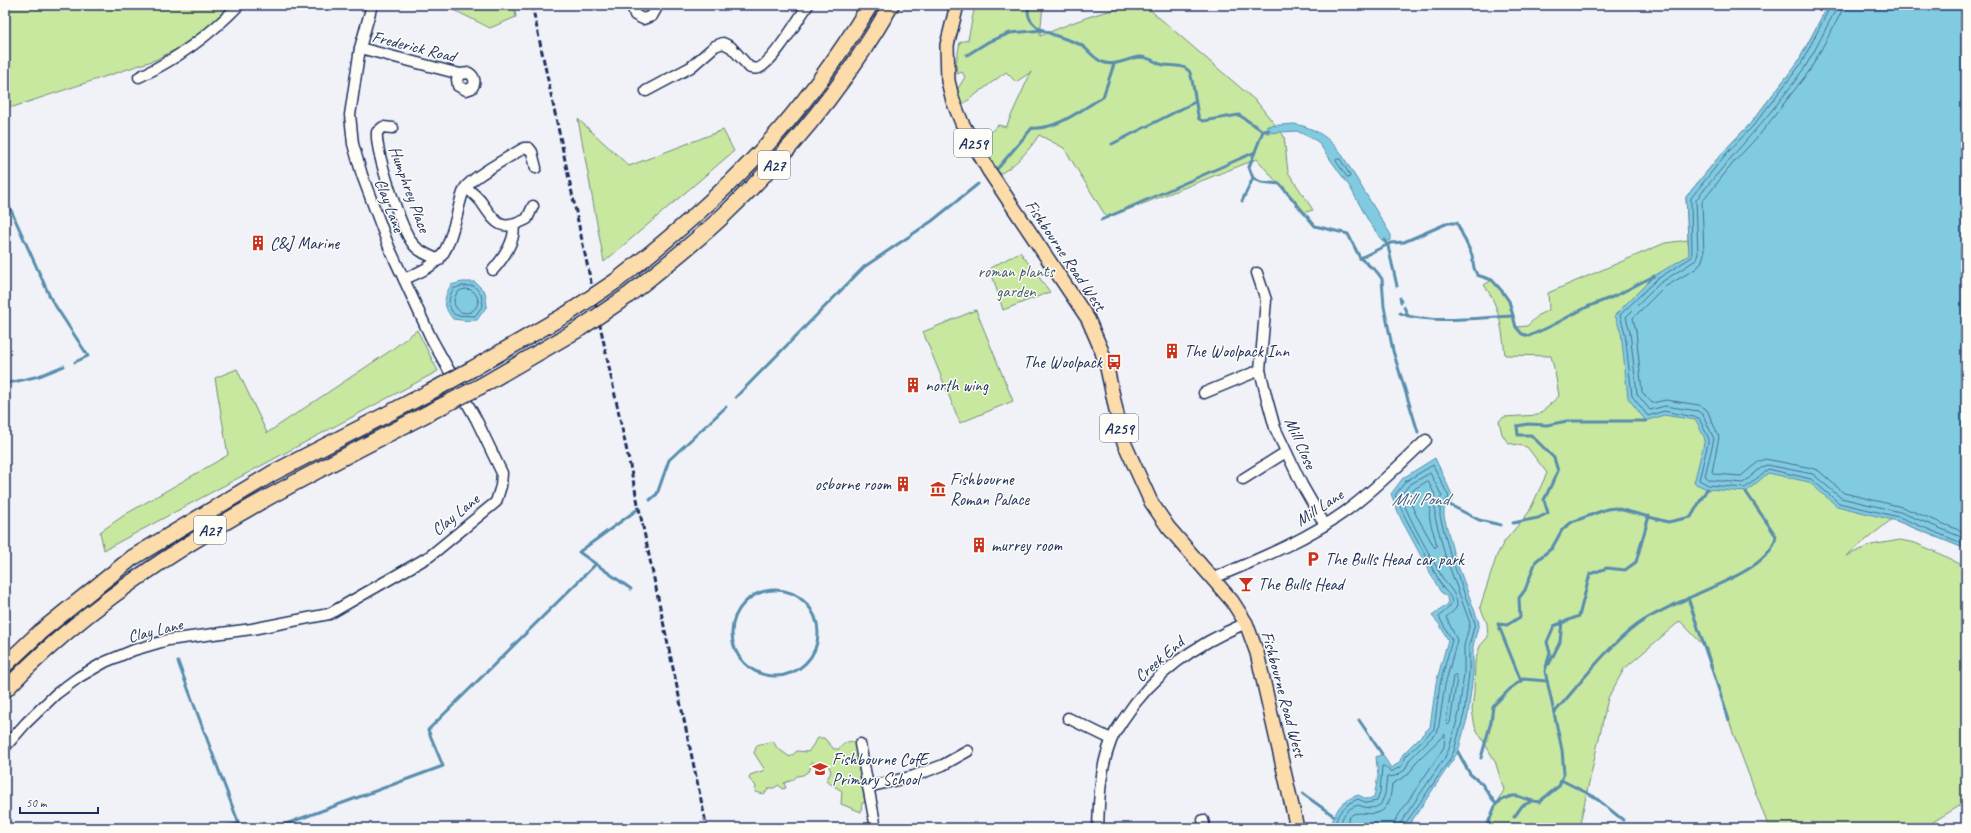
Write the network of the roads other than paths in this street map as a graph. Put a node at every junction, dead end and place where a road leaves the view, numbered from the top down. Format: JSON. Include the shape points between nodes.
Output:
{"nodes":[{"id":1,"x":239,"y":5,"type":"edge"},
{"id":2,"x":372,"y":5,"type":"edge"},
{"id":3,"x":632,"y":5,"type":"edge"},
{"id":4,"x":656,"y":5,"type":"edge"},
{"id":5,"x":808,"y":5,"type":"edge"},
{"id":6,"x":870,"y":5,"type":"edge"},
{"id":7,"x":891,"y":5,"type":"edge"},
{"id":8,"x":957,"y":5,"type":"edge"},
{"id":9,"x":360,"y":48,"type":"junction"},
{"id":10,"x":460,"y":74,"type":"dead end"},
{"id":11,"x":139,"y":77,"type":"dead end"},
{"id":12,"x":646,"y":91,"type":"dead end"},
{"id":13,"x":393,"y":128,"type":"dead end"},
{"id":14,"x":536,"y":168,"type":"dead end"},
{"id":15,"x":466,"y":187,"type":"junction"},
{"id":16,"x":533,"y":206,"type":"dead end"},
{"id":17,"x":513,"y":225,"type":"junction"},
{"id":18,"x":439,"y":260,"type":"junction"},
{"id":19,"x":493,"y":270,"type":"dead end"},
{"id":20,"x":1257,"y":273,"type":"dead end"},
{"id":21,"x":404,"y":279,"type":"junction"},
{"id":22,"x":1260,"y":370,"type":"junction"},
{"id":23,"x":1204,"y":393,"type":"dead end"},
{"id":24,"x":1426,"y":440,"type":"dead end"},
{"id":25,"x":1286,"y":452,"type":"junction"},
{"id":26,"x":1243,"y":479,"type":"dead end"},
{"id":27,"x":1325,"y":525,"type":"junction"},
{"id":28,"x":1214,"y":578,"type":"junction"},
{"id":29,"x":1246,"y":623,"type":"junction"},
{"id":30,"x":5,"y":665,"type":"edge"},
{"id":31,"x":5,"y":690,"type":"edge"},
{"id":32,"x":1068,"y":718,"type":"dead end"},
{"id":33,"x":1111,"y":739,"type":"junction"},
{"id":34,"x":860,"y":744,"type":"dead end"},
{"id":35,"x":5,"y":747,"type":"edge"},
{"id":36,"x":968,"y":751,"type":"dead end"},
{"id":37,"x":868,"y":787,"type":"junction"},
{"id":38,"x":876,"y":828,"type":"edge"},
{"id":39,"x":1098,"y":828,"type":"edge"},
{"id":40,"x":1297,"y":828,"type":"edge"}],
"edges":[{"from":1,"to":11,"type":"street","via":[[217,28],[184,52]]},
{"from":2,"to":9,"type":"street","name":"Clay Lane"},
{"from":3,"to":4,"type":"street","via":[[635,15],[642,19],[652,16]]},
{"from":5,"to":12,"type":"street","via":[[777,49],[758,68],[750,68],[731,47],[723,43],[715,46],[691,67]]},
{"from":6,"to":30,"type":"highway","number":"A27","bridge":true,"via":[[822,77],[763,150],[669,240],[616,281],[567,314],[472,369],[273,473],[132,558],[40,632]]},
{"from":7,"to":31,"type":"highway","number":"A27","bridge":true,"via":[[832,95],[773,166],[726,214],[626,297],[579,329],[481,386],[281,490],[194,539],[115,594],[51,646]]},
{"from":8,"to":28,"type":"main road","name":"Fishbourne Road West","number":"A259","via":[[947,45],[946,63],[953,101],[962,123],[989,171],[1088,319],[1105,362],[1122,438],[1151,502],[1168,527]]},
{"from":9,"to":10,"type":"street","name":"Frederick Road"},
{"from":9,"to":21,"type":"street","name":"Clay Lane","via":[[350,115],[353,144],[389,247]]},
{"from":13,"to":18,"type":"street","name":"Humphrey Place","via":[[383,127],[377,132],[381,163],[409,239],[419,250]]},
{"from":14,"to":15,"type":"street","via":[[532,152],[529,148],[524,148]]},
{"from":15,"to":17,"type":"street","via":[[481,201],[494,222],[503,226]]},
{"from":15,"to":18,"type":"street","name":"Humphrey Place","via":[[446,248]]},
{"from":16,"to":17,"type":"street","via":[[527,219]]},
{"from":17,"to":19,"type":"street","via":[[515,231],[503,259]]},
{"from":18,"to":21,"type":"street","via":[[433,266]]},
{"from":20,"to":22,"type":"street","name":"Mill Close","via":[[1266,300]]},
{"from":21,"to":35,"type":"street","name":"Clay Lane","via":[[431,338],[502,473],[496,502],[430,556],[329,614],[252,629],[168,640],[106,662],[56,694],[26,722]]},
{"from":22,"to":23,"type":"street"},
{"from":22,"to":25,"type":"street","name":"Mill Close","via":[[1275,428]]},
{"from":24,"to":27,"type":"street","name":"Mill Lane","via":[[1377,486]]},
{"from":25,"to":26,"type":"street"},
{"from":25,"to":27,"type":"street","name":"Mill Close"},
{"from":27,"to":28,"type":"street","name":"Mill Lane","via":[[1280,549]]},
{"from":28,"to":29,"type":"main road","name":"Fishbourne Road West","number":"A259"},
{"from":29,"to":33,"type":"street","name":"Creek End","via":[[1199,646],[1151,683]]},
{"from":29,"to":40,"type":"main road","name":"Fishbourne Road West","number":"A259","via":[[1257,653]]},
{"from":32,"to":33,"type":"street"},
{"from":33,"to":39,"type":"street","name":"Creek End","via":[[1099,792]]},
{"from":34,"to":37,"type":"street"},
{"from":36,"to":37,"type":"street","via":[[943,766],[921,774]]},
{"from":37,"to":38,"type":"street"}]}
